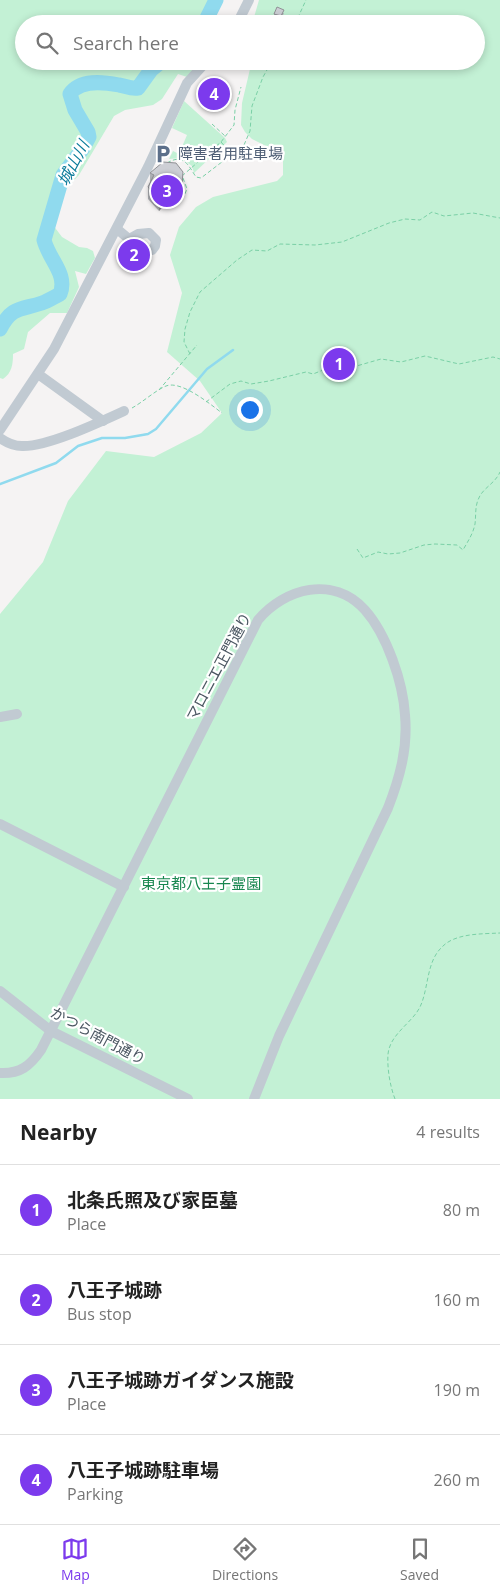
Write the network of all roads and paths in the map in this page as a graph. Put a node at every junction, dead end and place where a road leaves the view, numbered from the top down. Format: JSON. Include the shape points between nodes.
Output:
{"nodes":[{"id":1,"x":249,"y":0,"type":"edge"},
{"id":2,"x":306,"y":0,"type":"edge"},
{"id":3,"x":242,"y":15,"type":"edge"},
{"id":4,"x":299,"y":15,"type":"edge"},
{"id":5,"x":198,"y":70,"type":"edge"},
{"id":6,"x":267,"y":70,"type":"edge"},
{"id":7,"x":241,"y":87,"type":"dead end"},
{"id":8,"x":212,"y":124,"type":"dead end"},
{"id":9,"x":225,"y":136,"type":"junction"},
{"id":10,"x":221,"y":142,"type":"junction"},
{"id":11,"x":232,"y":155,"type":"junction"},
{"id":12,"x":165,"y":164,"type":"edge"},
{"id":13,"x":191,"y":168,"type":"junction"},
{"id":14,"x":184,"y":196,"type":"dead end"},
{"id":15,"x":500,"y":218,"type":"edge"},
{"id":16,"x":117,"y":229,"type":"junction"},
{"id":17,"x":129,"y":239,"type":"dead end"},
{"id":18,"x":197,"y":345,"type":"dead end"},
{"id":19,"x":190,"y":354,"type":"junction"},
{"id":20,"x":500,"y":359,"type":"edge"},
{"id":21,"x":38,"y":374,"type":"junction"},
{"id":22,"x":158,"y":392,"type":"junction"},
{"id":23,"x":206,"y":402,"type":"junction"},
{"id":24,"x":124,"y":412,"type":"joint"},
{"id":25,"x":222,"y":413,"type":"dead end"},
{"id":26,"x":103,"y":421,"type":"junction"},
{"id":27,"x":0,"y":430,"type":"edge"},
{"id":28,"x":0,"y":438,"type":"edge"},
{"id":29,"x":500,"y":472,"type":"edge"},
{"id":30,"x":357,"y":549,"type":"dead end"},
{"id":31,"x":17,"y":714,"type":"dead end"},
{"id":32,"x":0,"y":717,"type":"edge"},
{"id":33,"x":0,"y":824,"type":"edge"},
{"id":34,"x":124,"y":887,"type":"junction"},
{"id":35,"x":500,"y":933,"type":"edge"},
{"id":36,"x":0,"y":991,"type":"edge"},
{"id":37,"x":51,"y":1031,"type":"junction"},
{"id":38,"x":0,"y":1073,"type":"edge"},
{"id":39,"x":260,"y":1083,"type":"junction"},
{"id":40,"x":188,"y":1099,"type":"edge"},
{"id":41,"x":246,"y":1099,"type":"edge"},
{"id":42,"x":254,"y":1099,"type":"edge"},
{"id":43,"x":395,"y":1099,"type":"edge"}],
"edges":[{"from":1,"to":3,"type":"street"},
{"from":2,"to":4,"type":"path"},
{"from":5,"to":16,"type":"street","via":[[187,82]]},
{"from":6,"to":11,"type":"path","via":[[252,106],[248,140]]},
{"from":7,"to":9,"type":"path","via":[[234,126]]},
{"from":8,"to":9,"type":"path"},
{"from":9,"to":10,"type":"path"},
{"from":10,"to":11,"type":"path"},
{"from":10,"to":13,"type":"path"},
{"from":11,"to":13,"type":"path","via":[[202,178],[196,177]]},
{"from":12,"to":13,"type":"path","via":[[179,160]]},
{"from":13,"to":14,"type":"path","via":[[182,176],[187,189]]},
{"from":15,"to":19,"type":"path","via":[[473,213],[444,216],[432,212],[420,220],[389,223],[342,242],[315,246],[280,244],[267,251],[252,250],[200,292],[185,329],[184,342]]},
{"from":16,"to":17,"type":"street"},
{"from":16,"to":21,"type":"street"},
{"from":18,"to":19,"type":"path"},
{"from":19,"to":22,"type":"path"},
{"from":20,"to":23,"type":"path","via":[[493,357],[459,364],[425,356],[401,362],[381,358],[346,369],[332,367],[313,374],[306,372],[251,384],[241,381],[230,384]]},
{"from":21,"to":26,"type":"street"},
{"from":21,"to":27,"type":"street"},
{"from":22,"to":23,"type":"path","via":[[166,386],[176,385]]},
{"from":22,"to":24,"type":"path"},
{"from":23,"to":25,"type":"path"},
{"from":24,"to":26,"type":"street"},
{"from":26,"to":28,"type":"street","via":[[38,445],[10,444]]},
{"from":29,"to":30,"type":"path","via":[[478,500],[471,537],[463,550],[457,545],[429,544],[400,554],[378,552],[363,558]]},
{"from":31,"to":32,"type":"street"},
{"from":33,"to":34,"type":"street"},
{"from":34,"to":37,"type":"street","name":"マロニエ正門通り"},
{"from":34,"to":39,"type":"street","name":"マロニエ正門通り","via":[[258,620],[278,601],[306,590],[337,592],[364,609],[377,626],[398,676],[406,714],[401,773],[388,808],[279,1036]]},
{"from":35,"to":43,"type":"path","via":[[456,938],[442,946],[434,956],[420,1006],[396,1034],[388,1052]]},
{"from":36,"to":37,"type":"street","name":"かつら南門通り"},
{"from":37,"to":38,"type":"street","name":"マロニエ正門通り","via":[[33,1062],[23,1070]]},
{"from":37,"to":40,"type":"street","name":"かつら南門通り"},
{"from":39,"to":41,"type":"street"},
{"from":39,"to":42,"type":"street","name":"マロニエ正門通り"}]}
